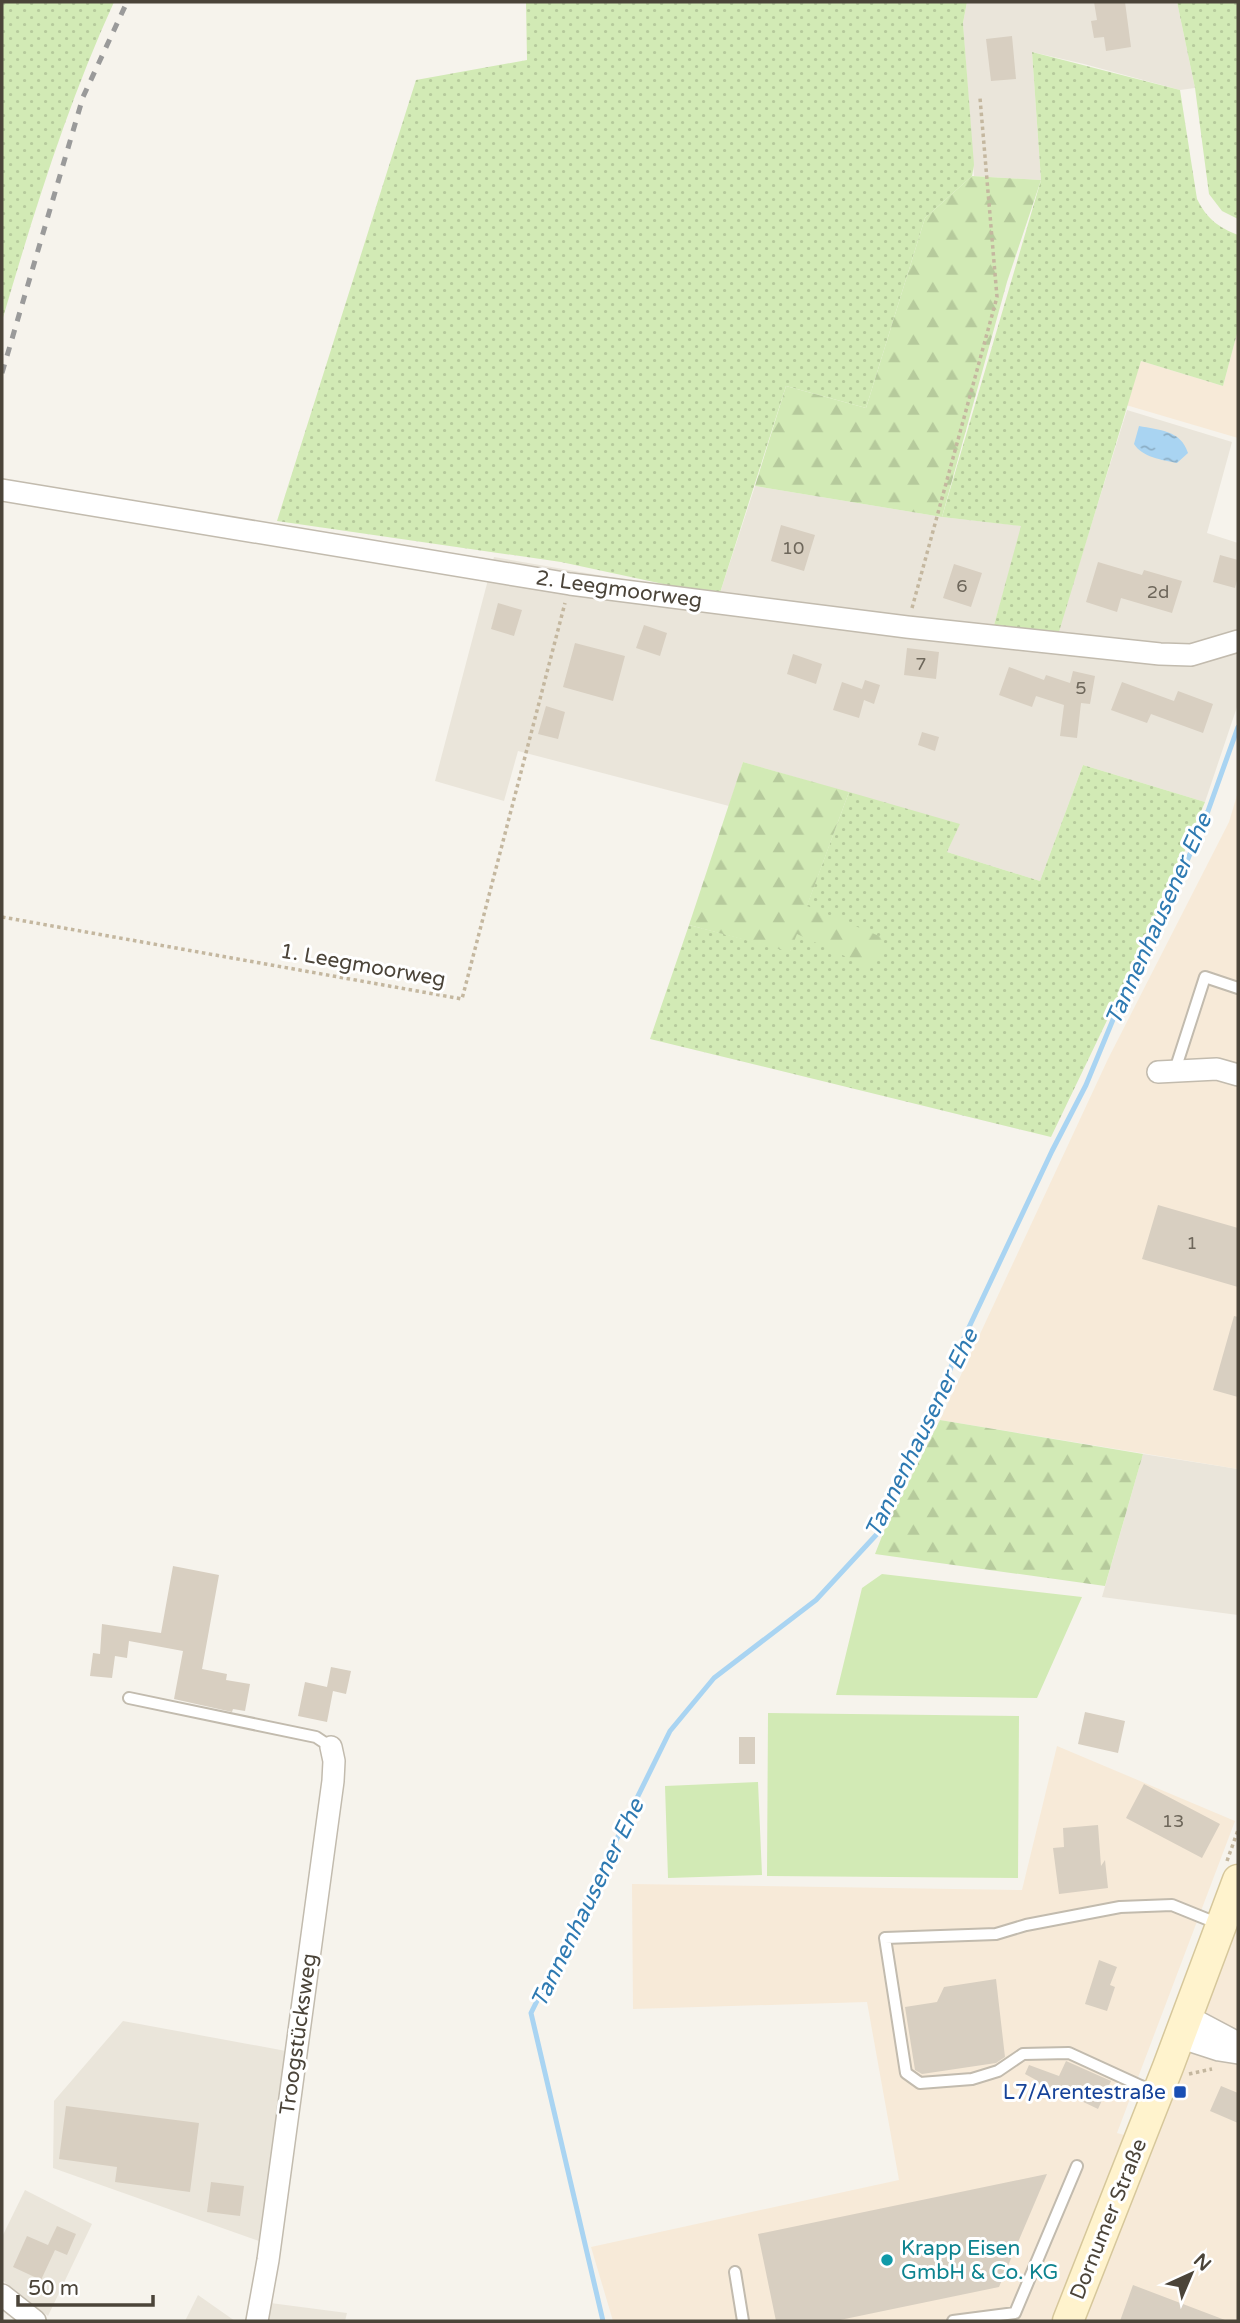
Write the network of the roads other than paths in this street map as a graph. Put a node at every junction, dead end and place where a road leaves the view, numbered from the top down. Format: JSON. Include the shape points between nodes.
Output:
{"nodes":[{"id":1,"x":2,"y":490,"type":"edge"},
{"id":2,"x":1238,"y":641,"type":"edge"},
{"id":3,"x":1238,"y":988,"type":"edge"},
{"id":4,"x":1166,"y":1071,"type":"joint"},
{"id":5,"x":1238,"y":1075,"type":"edge"},
{"id":6,"x":129,"y":1698,"type":"dead end"},
{"id":7,"x":331,"y":1747,"type":"joint"},
{"id":8,"x":1238,"y":1880,"type":"edge"},
{"id":9,"x":1222,"y":1925,"type":"junction"},
{"id":10,"x":1183,"y":2026,"type":"junction"},
{"id":11,"x":1238,"y":2043,"type":"edge"},
{"id":12,"x":1238,"y":2053,"type":"edge"},
{"id":13,"x":1158,"y":2092,"type":"junction"},
{"id":14,"x":1077,"y":2166,"type":"dead end"},
{"id":15,"x":734,"y":2272,"type":"dead end"},
{"id":16,"x":2,"y":2295,"type":"edge"},
{"id":17,"x":965,"y":2320,"type":"edge"},
{"id":18,"x":35,"y":2321,"type":"edge"},
{"id":19,"x":257,"y":2321,"type":"edge"},
{"id":20,"x":743,"y":2321,"type":"edge"},
{"id":21,"x":953,"y":2321,"type":"edge"},
{"id":22,"x":1068,"y":2321,"type":"edge"}],
"edges":[{"from":1,"to":2,"type":"street","name":"2. Leegmoorweg","via":[[570,584],[907,627],[1191,656]]},
{"from":3,"to":4,"type":"lane","via":[[1205,977]]},
{"from":4,"to":5,"type":"street","via":[[1217,1069]]},
{"from":6,"to":7,"type":"lane","via":[[316,1737]]},
{"from":7,"to":19,"type":"street","name":"Troogstücksweg","via":[[333,1781]]},
{"from":8,"to":9,"type":"main road","name":"Dornumer Straße"},
{"from":9,"to":10,"type":"main road","name":"Dornumer Straße"},
{"from":9,"to":13,"type":"lane","via":[[1172,1905],[1120,1908],[996,1934],[885,1938],[906,2073],[912,2079],[920,2083],[972,2079],[998,2071],[1023,2054],[1069,2053]]},
{"from":10,"to":11,"type":"street"},
{"from":10,"to":12,"type":"street","via":[[1219,2050]]},
{"from":10,"to":13,"type":"main road","name":"Dornumer Straße"},
{"from":13,"to":22,"type":"main road","name":"Dornumer Straße"},
{"from":14,"to":17,"type":"lane","via":[[1015,2313]]},
{"from":15,"to":20,"type":"lane"},
{"from":16,"to":18,"type":"street"},
{"from":17,"to":21,"type":"lane"}]}
